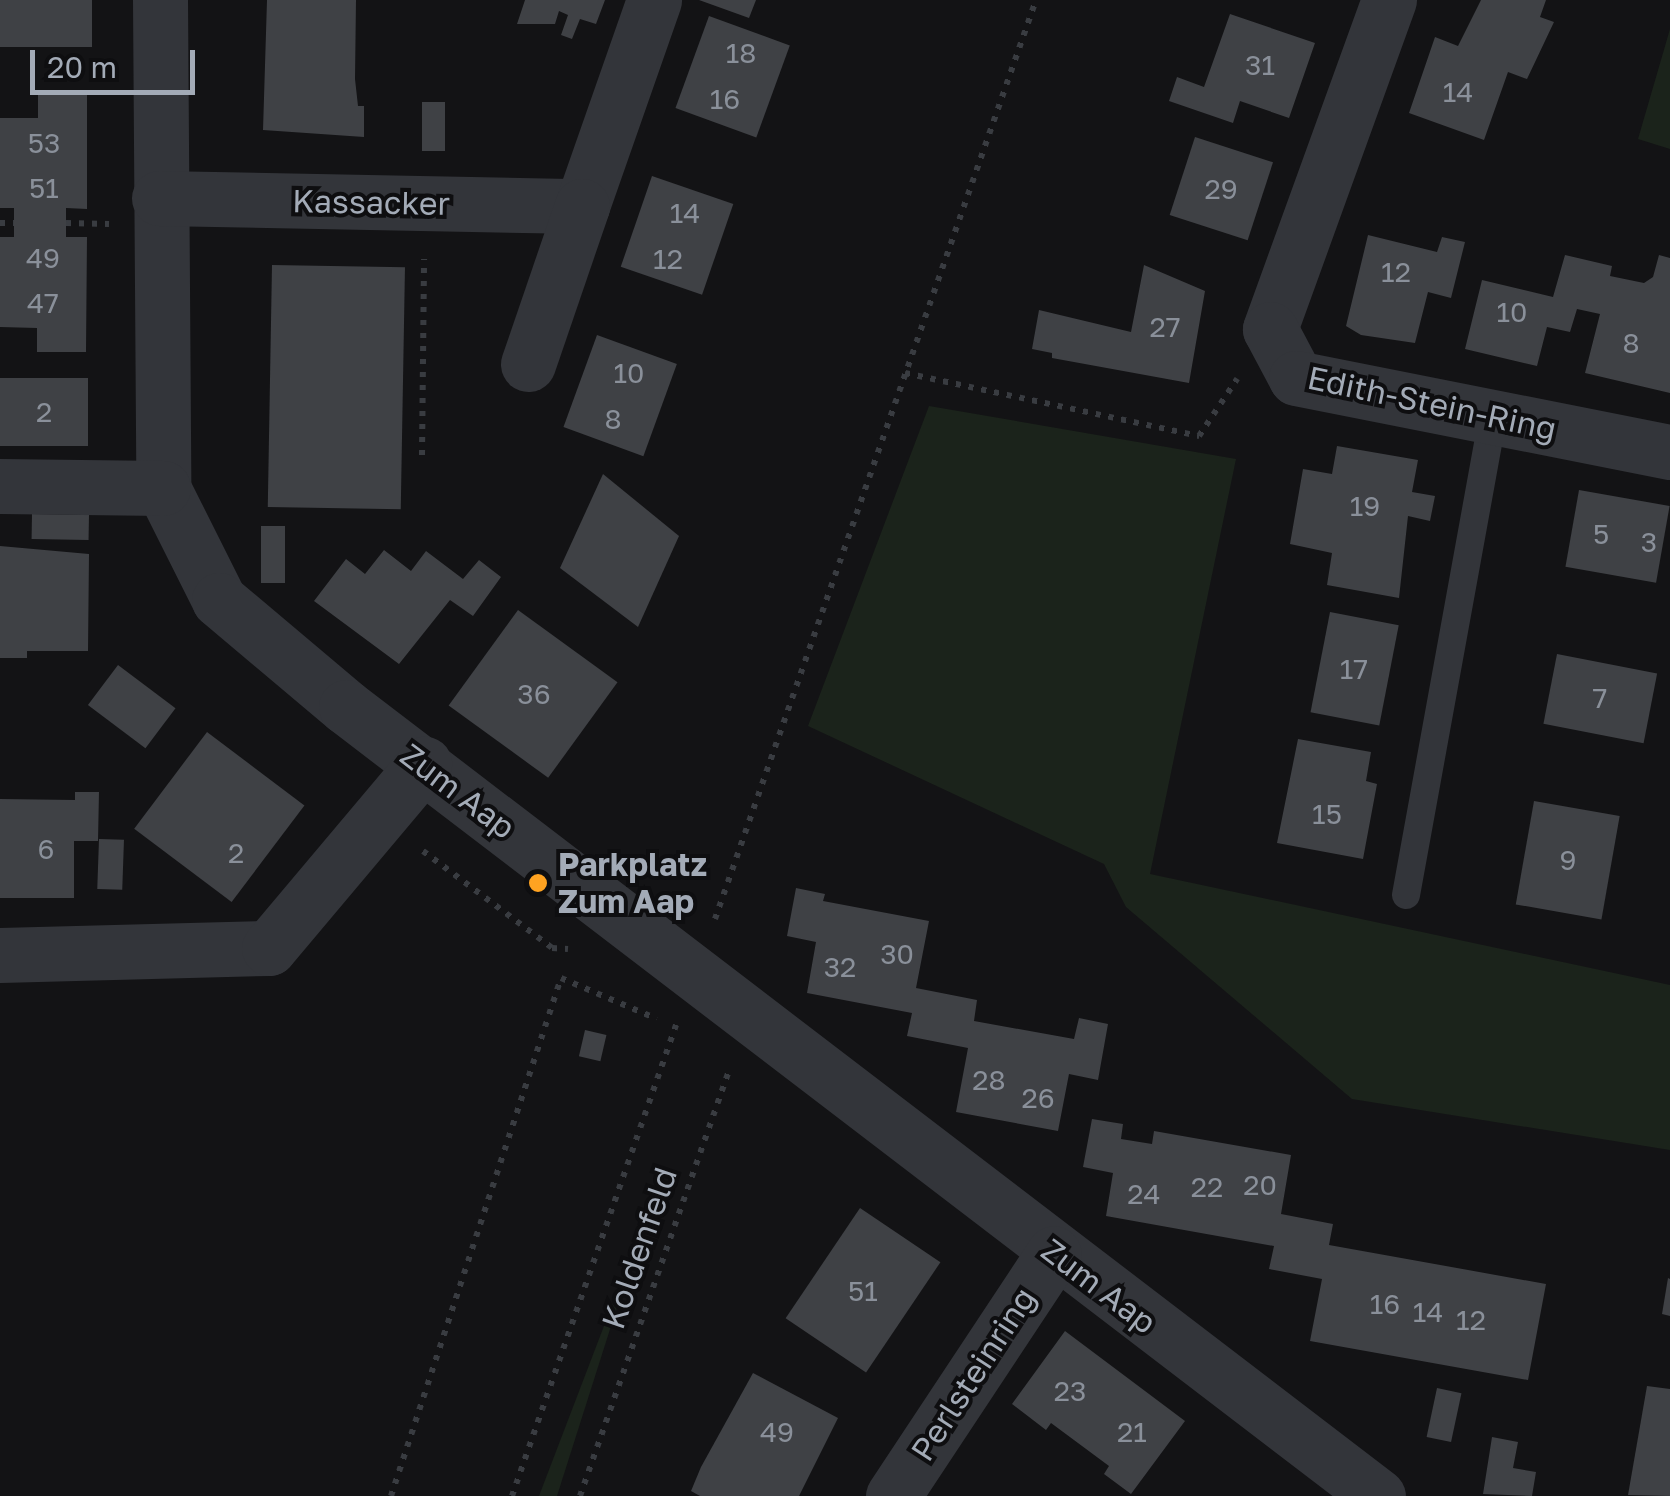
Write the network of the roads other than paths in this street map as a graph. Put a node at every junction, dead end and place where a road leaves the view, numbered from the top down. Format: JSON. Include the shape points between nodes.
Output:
{"nodes":[{"id":1,"x":160,"y":0,"type":"edge"},
{"id":2,"x":654,"y":0,"type":"edge"},
{"id":3,"x":1389,"y":0,"type":"edge"},
{"id":4,"x":160,"y":198,"type":"junction"},
{"id":5,"x":582,"y":206,"type":"junction"},
{"id":6,"x":528,"y":364,"type":"dead end"},
{"id":7,"x":1492,"y":416,"type":"junction"},
{"id":8,"x":1670,"y":452,"type":"edge"},
{"id":9,"x":0,"y":486,"type":"edge"},
{"id":10,"x":162,"y":488,"type":"junction"},
{"id":11,"x":424,"y":764,"type":"junction"},
{"id":12,"x":1406,"y":894,"type":"dead end"},
{"id":13,"x":0,"y":955,"type":"edge"},
{"id":14,"x":1054,"y":1253,"type":"junction"},
{"id":15,"x":893,"y":1496,"type":"edge"},
{"id":16,"x":1378,"y":1496,"type":"edge"}],
"edges":[{"from":1,"to":4,"type":"street","name":"Zum Aap"},
{"from":2,"to":5,"type":"street"},
{"from":3,"to":7,"type":"street","name":"Edith-Stein-Ring","via":[[1270,328],[1296,378]]},
{"from":4,"to":5,"type":"street","name":"Kassacker"},
{"from":4,"to":10,"type":"street","name":"Zum Aap"},
{"from":5,"to":6,"type":"street"},
{"from":7,"to":8,"type":"street","name":"Edith-Stein-Ring"},
{"from":7,"to":12,"type":"lane"},
{"from":9,"to":10,"type":"street"},
{"from":10,"to":11,"type":"street","name":"Zum Aap","via":[[218,600]]},
{"from":11,"to":13,"type":"street","via":[[270,948]]},
{"from":11,"to":14,"type":"street","name":"Zum Aap"},
{"from":14,"to":15,"type":"street","name":"Perlsteinring"},
{"from":14,"to":16,"type":"street","name":"Zum Aap"}]}
